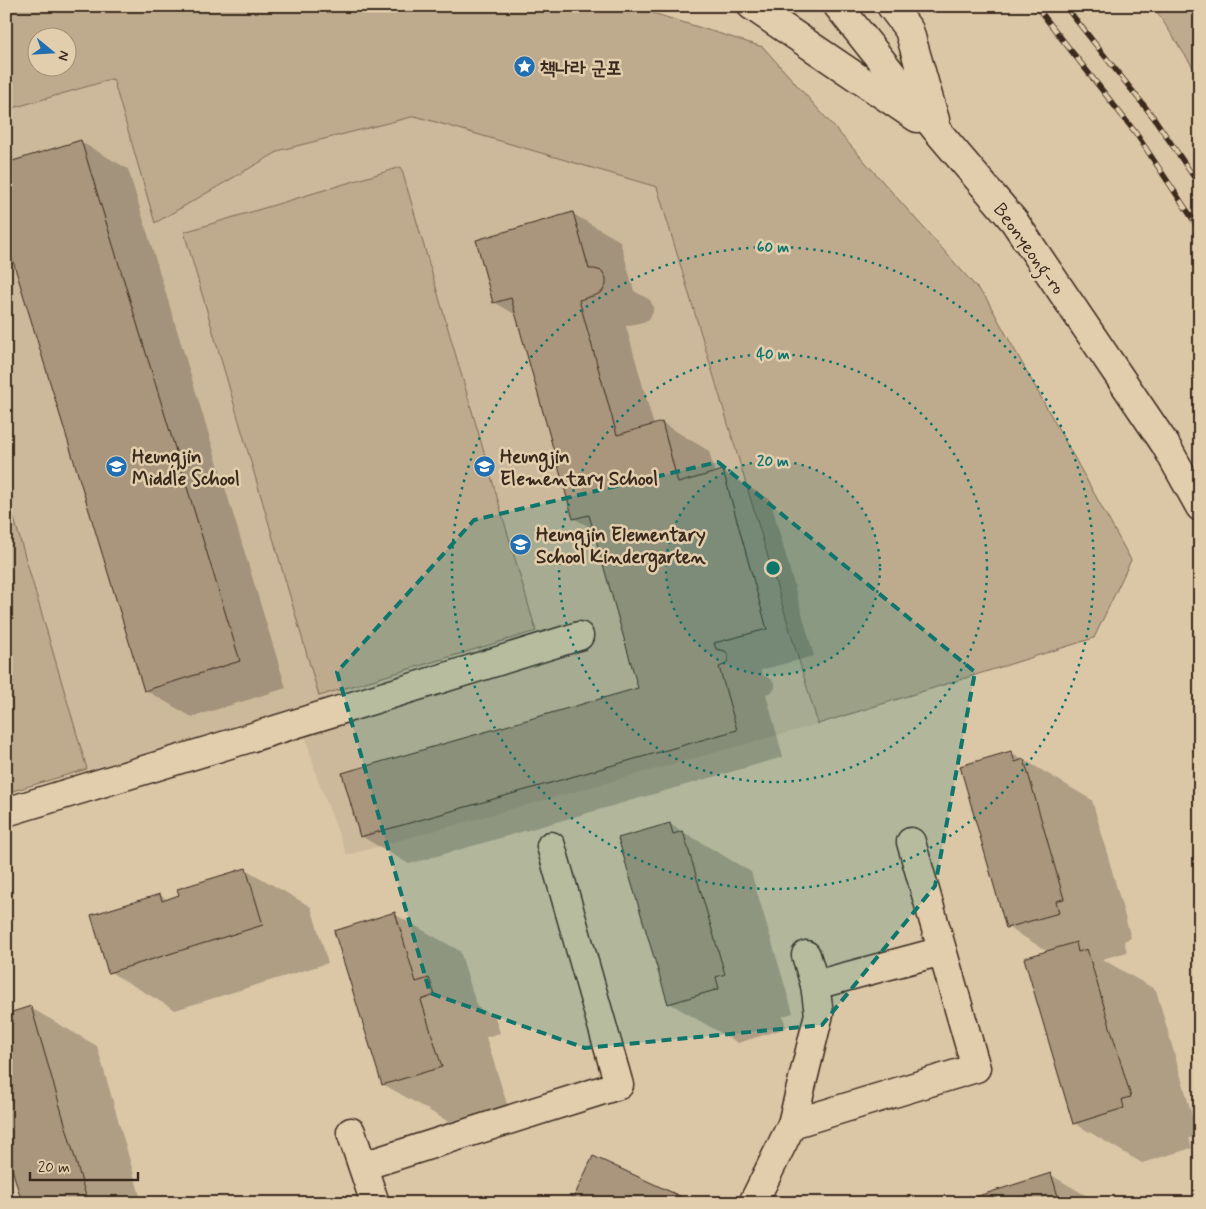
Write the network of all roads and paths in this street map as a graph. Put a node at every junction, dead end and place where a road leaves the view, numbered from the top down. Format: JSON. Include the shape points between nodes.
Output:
{"nodes":[{"id":1,"x":752,"y":6,"type":"edge"},
{"id":2,"x":838,"y":6,"type":"edge"},
{"id":3,"x":891,"y":6,"type":"edge"},
{"id":4,"x":939,"y":133,"type":"junction"},
{"id":5,"x":1200,"y":507,"type":"edge"},
{"id":6,"x":579,"y":636,"type":"dead end"},
{"id":7,"x":6,"y":812,"type":"edge"},
{"id":8,"x":910,"y":842,"type":"dead end"},
{"id":9,"x":551,"y":846,"type":"dead end"},
{"id":10,"x":942,"y":951,"type":"junction"},
{"id":11,"x":806,"y":955,"type":"dead end"},
{"id":12,"x":815,"y":985,"type":"junction"},
{"id":13,"x":792,"y":1124,"type":"junction"},
{"id":14,"x":351,"y":1132,"type":"dead end"},
{"id":15,"x":363,"y":1166,"type":"junction"},
{"id":16,"x":375,"y":1203,"type":"edge"},
{"id":17,"x":753,"y":1203,"type":"edge"}],
"edges":[{"from":1,"to":4,"type":"street"},
{"from":2,"to":4,"type":"street","name":"Beonyeong-ro"},
{"from":3,"to":4,"type":"street","via":[[909,30]]},
{"from":4,"to":5,"type":"street","name":"Beonyeong-ro","via":[[1014,221],[1165,444]]},
{"from":6,"to":7,"type":"street"},
{"from":8,"to":10,"type":"street"},
{"from":9,"to":15,"type":"street","via":[[619,1085]]},
{"from":10,"to":12,"type":"street"},
{"from":10,"to":13,"type":"street","via":[[976,1068]]},
{"from":11,"to":12,"type":"street"},
{"from":12,"to":13,"type":"street","via":[[819,1014]]},
{"from":13,"to":17,"type":"street"},
{"from":14,"to":15,"type":"street"},
{"from":15,"to":16,"type":"street"}]}
